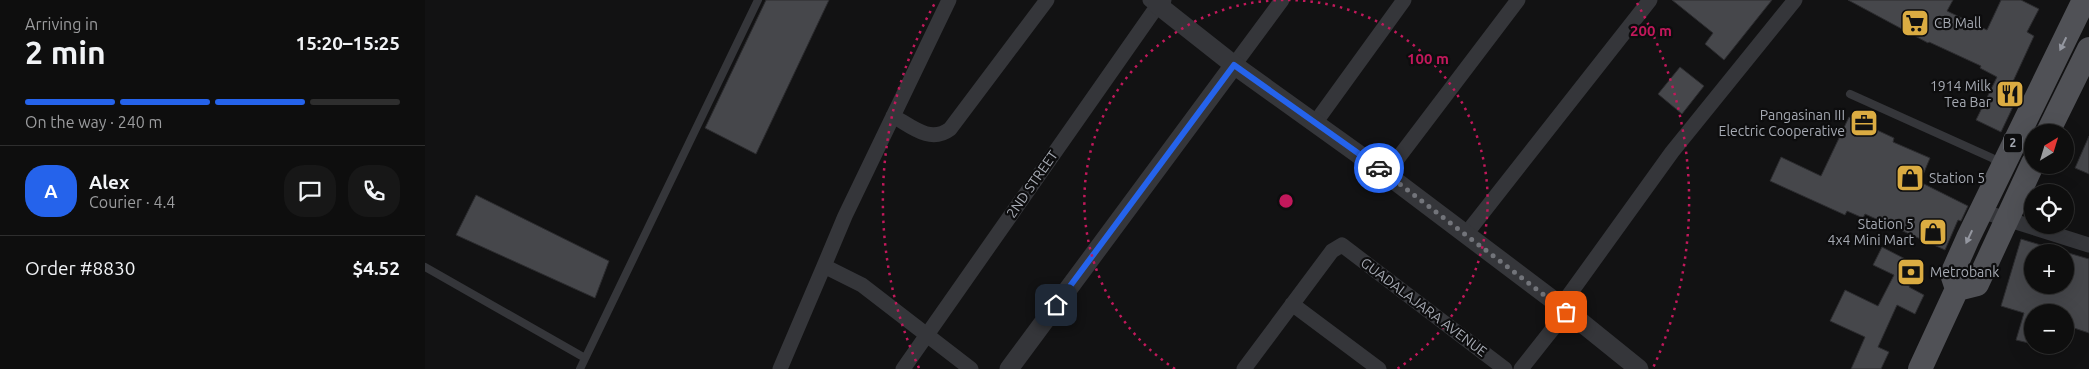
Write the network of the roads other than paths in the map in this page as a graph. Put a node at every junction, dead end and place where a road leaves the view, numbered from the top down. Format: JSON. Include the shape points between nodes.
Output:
{"nodes":[{"id":1,"x":758,"y":0,"type":"edge"},
{"id":2,"x":949,"y":0,"type":"edge"},
{"id":3,"x":1047,"y":0,"type":"edge"},
{"id":4,"x":1282,"y":0,"type":"edge"},
{"id":5,"x":1404,"y":0,"type":"edge"},
{"id":6,"x":1518,"y":0,"type":"edge"},
{"id":7,"x":1650,"y":0,"type":"edge"},
{"id":8,"x":2085,"y":0,"type":"edge"},
{"id":9,"x":1157,"y":2,"type":"edge"},
{"id":10,"x":1791,"y":2,"type":"edge"},
{"id":11,"x":2089,"y":49,"type":"edge"},
{"id":12,"x":1234,"y":65,"type":"junction"},
{"id":13,"x":1850,"y":94,"type":"dead end"},
{"id":14,"x":893,"y":116,"type":"junction"},
{"id":15,"x":1315,"y":123,"type":"junction"},
{"id":16,"x":2052,"y":124,"type":"edge"},
{"id":17,"x":2002,"y":166,"type":"junction"},
{"id":18,"x":1386,"y":174,"type":"junction"},
{"id":19,"x":2027,"y":174,"type":"edge"},
{"id":20,"x":1981,"y":211,"type":"junction"},
{"id":21,"x":2005,"y":218,"type":"junction"},
{"id":22,"x":1466,"y":234,"type":"junction"},
{"id":23,"x":2089,"y":245,"type":"edge"},
{"id":24,"x":824,"y":266,"type":"junction"},
{"id":25,"x":425,"y":267,"type":"edge"},
{"id":26,"x":1957,"y":289,"type":"junction"},
{"id":27,"x":1293,"y":304,"type":"junction"},
{"id":28,"x":1563,"y":309,"type":"junction"},
{"id":29,"x":926,"y":336,"type":"junction"},
{"id":30,"x":585,"y":358,"type":"junction"},
{"id":31,"x":580,"y":369,"type":"edge"},
{"id":32,"x":780,"y":369,"type":"edge"},
{"id":33,"x":903,"y":369,"type":"edge"},
{"id":34,"x":971,"y":369,"type":"edge"},
{"id":35,"x":1009,"y":369,"type":"edge"},
{"id":36,"x":1244,"y":369,"type":"edge"},
{"id":37,"x":1379,"y":369,"type":"edge"},
{"id":38,"x":1505,"y":369,"type":"edge"},
{"id":39,"x":1521,"y":369,"type":"edge"},
{"id":40,"x":1639,"y":369,"type":"edge"},
{"id":41,"x":1920,"y":369,"type":"edge"}],
"edges":[{"from":1,"to":30,"type":"lane"},
{"from":2,"to":14,"type":"street"},
{"from":3,"to":14,"type":"street","via":[[950,130],[934,136],[924,134]]},
{"from":4,"to":12,"type":"street"},
{"from":5,"to":15,"type":"street"},
{"from":6,"to":18,"type":"street"},
{"from":7,"to":22,"type":"street"},
{"from":8,"to":17,"type":"main road","number":"2","one_way":true},
{"from":9,"to":12,"type":"street"},
{"from":9,"to":29,"type":"street","name":"2ND STREET"},
{"from":10,"to":28,"type":"street","via":[[1672,152]]},
{"from":11,"to":16,"type":"main road"},
{"from":12,"to":15,"type":"street"},
{"from":12,"to":35,"type":"street"},
{"from":13,"to":17,"type":"lane","via":[[1991,158]]},
{"from":14,"to":24,"type":"street"},
{"from":15,"to":18,"type":"street"},
{"from":17,"to":20,"type":"main road","number":"2"},
{"from":18,"to":22,"type":"street"},
{"from":19,"to":21,"type":"main road","number":"2"},
{"from":20,"to":21,"type":"street"},
{"from":20,"to":26,"type":"main road","number":"2","one_way":true,"via":[[1953,274]]},
{"from":21,"to":23,"type":"street"},
{"from":21,"to":26,"type":"main road","number":"2","via":[[1977,284]]},
{"from":22,"to":28,"type":"street"},
{"from":24,"to":29,"type":"street","via":[[862,286]]},
{"from":24,"to":32,"type":"street"},
{"from":25,"to":30,"type":"lane"},
{"from":26,"to":41,"type":"main road","number":"2"},
{"from":27,"to":36,"type":"street"},
{"from":27,"to":37,"type":"street"},
{"from":27,"to":38,"type":"street","name":"GUADALAJARA AVENUE","via":[[1333,251],[1342,245]]},
{"from":28,"to":39,"type":"street"},
{"from":28,"to":40,"type":"street"},
{"from":29,"to":33,"type":"street","name":"2ND STREET"},
{"from":29,"to":34,"type":"street"},
{"from":30,"to":31,"type":"lane"}]}
